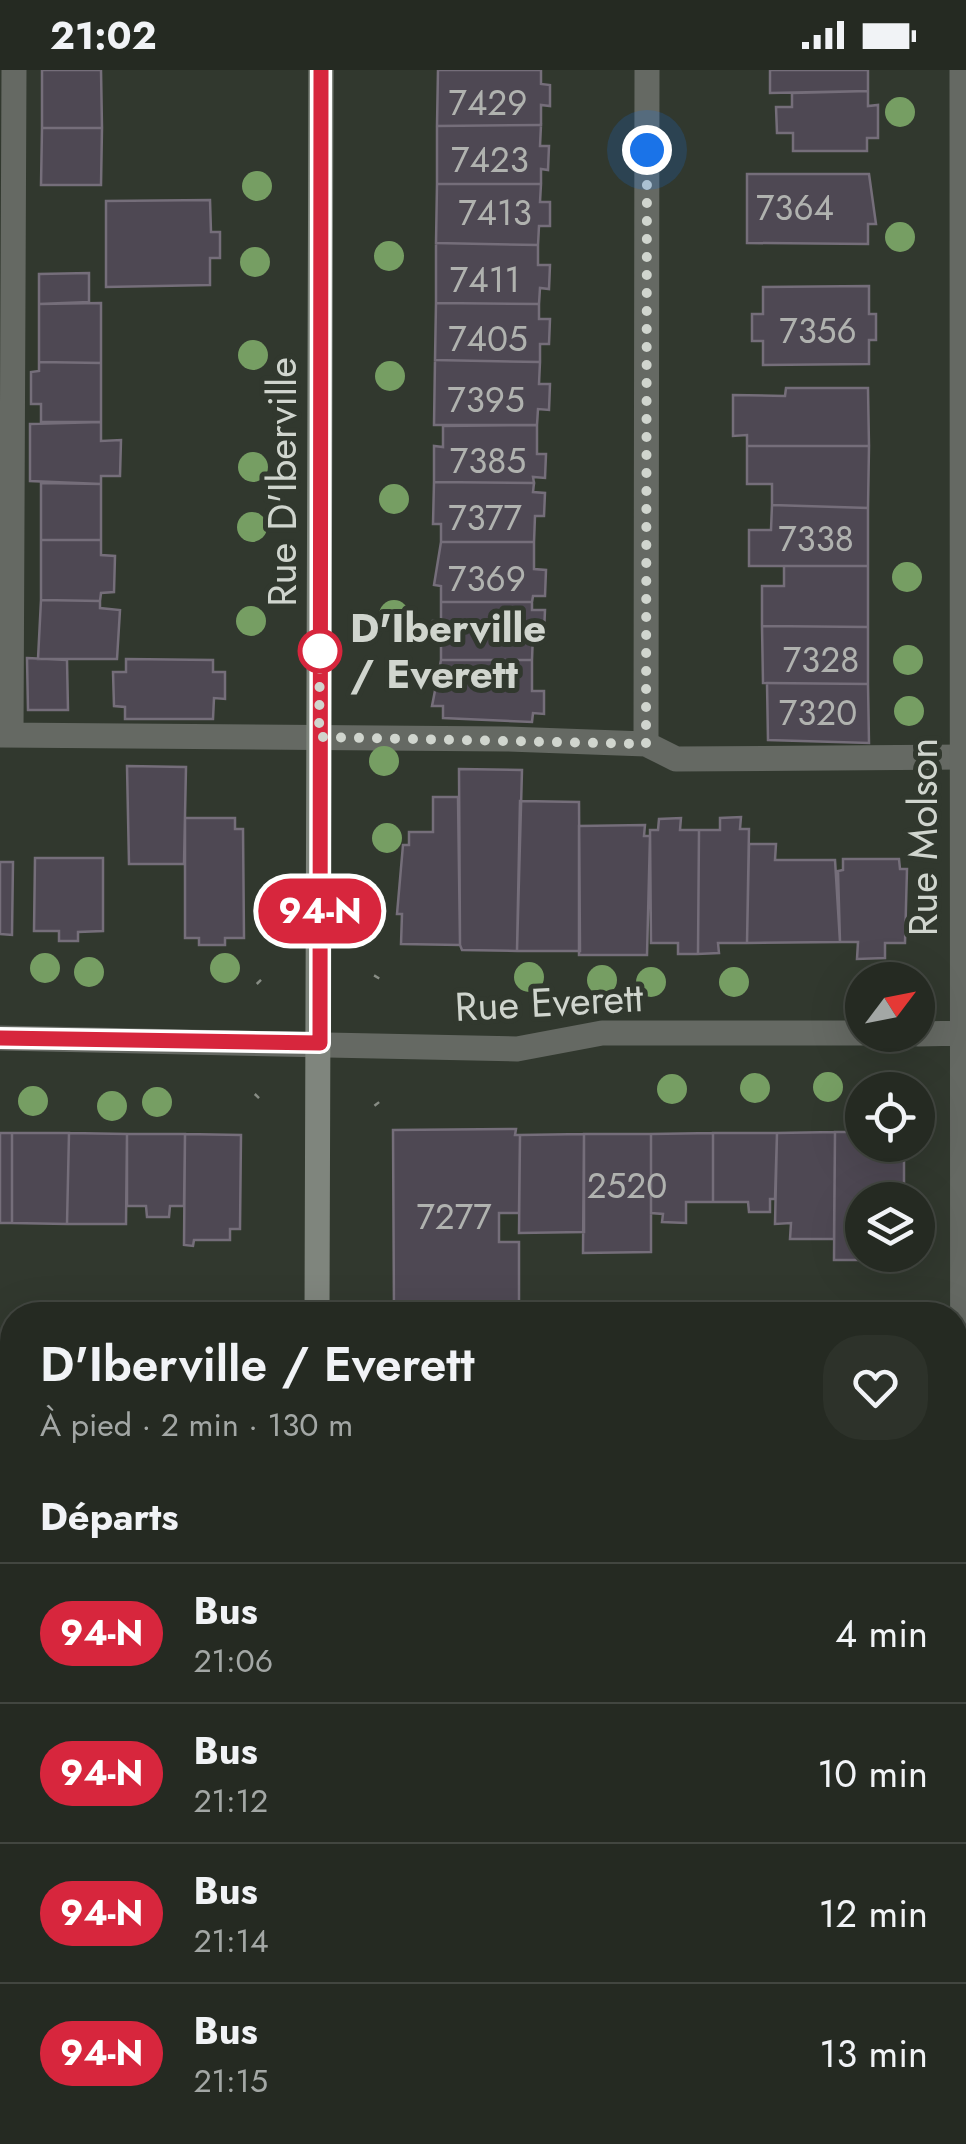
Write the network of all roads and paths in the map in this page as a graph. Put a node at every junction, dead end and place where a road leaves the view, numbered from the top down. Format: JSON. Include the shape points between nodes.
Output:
{"nodes":[{"id":1,"x":14,"y":70,"type":"edge"},
{"id":2,"x":321,"y":70,"type":"edge"},
{"id":3,"x":647,"y":70,"type":"edge"},
{"id":4,"x":962,"y":70,"type":"edge"},
{"id":5,"x":6,"y":735,"type":"edge"},
{"id":6,"x":319,"y":737,"type":"junction"},
{"id":7,"x":646,"y":744,"type":"junction"},
{"id":8,"x":964,"y":757,"type":"edge"},
{"id":9,"x":964,"y":1033,"type":"edge"},
{"id":10,"x":845,"y":1034,"type":"edge"},
{"id":11,"x":935,"y":1034,"type":"edge"},
{"id":12,"x":0,"y":1038,"type":"edge"},
{"id":13,"x":320,"y":1043,"type":"junction"},
{"id":14,"x":317,"y":1302,"type":"edge"},
{"id":15,"x":962,"y":1302,"type":"edge"}],
"edges":[{"from":1,"to":5,"type":"street"},
{"from":2,"to":6,"type":"main road","name":"Rue D'Iberville"},
{"from":3,"to":7,"type":"street"},
{"from":4,"to":8,"type":"street","name":"Rue Molson"},
{"from":5,"to":6,"type":"street"},
{"from":6,"to":7,"type":"street"},
{"from":6,"to":13,"type":"main road","name":"Rue D'Iberville"},
{"from":7,"to":8,"type":"street","via":[[676,759]]},
{"from":8,"to":9,"type":"street","name":"Rue Molson"},
{"from":9,"to":11,"type":"street"},
{"from":9,"to":15,"type":"street","name":"Rue Molson"},
{"from":10,"to":13,"type":"street","name":"Rue Everett","via":[[602,1032],[517,1049]]},
{"from":12,"to":13,"type":"street","name":"Rue Everett"},
{"from":13,"to":14,"type":"main road","name":"Rue D'Iberville"}]}
